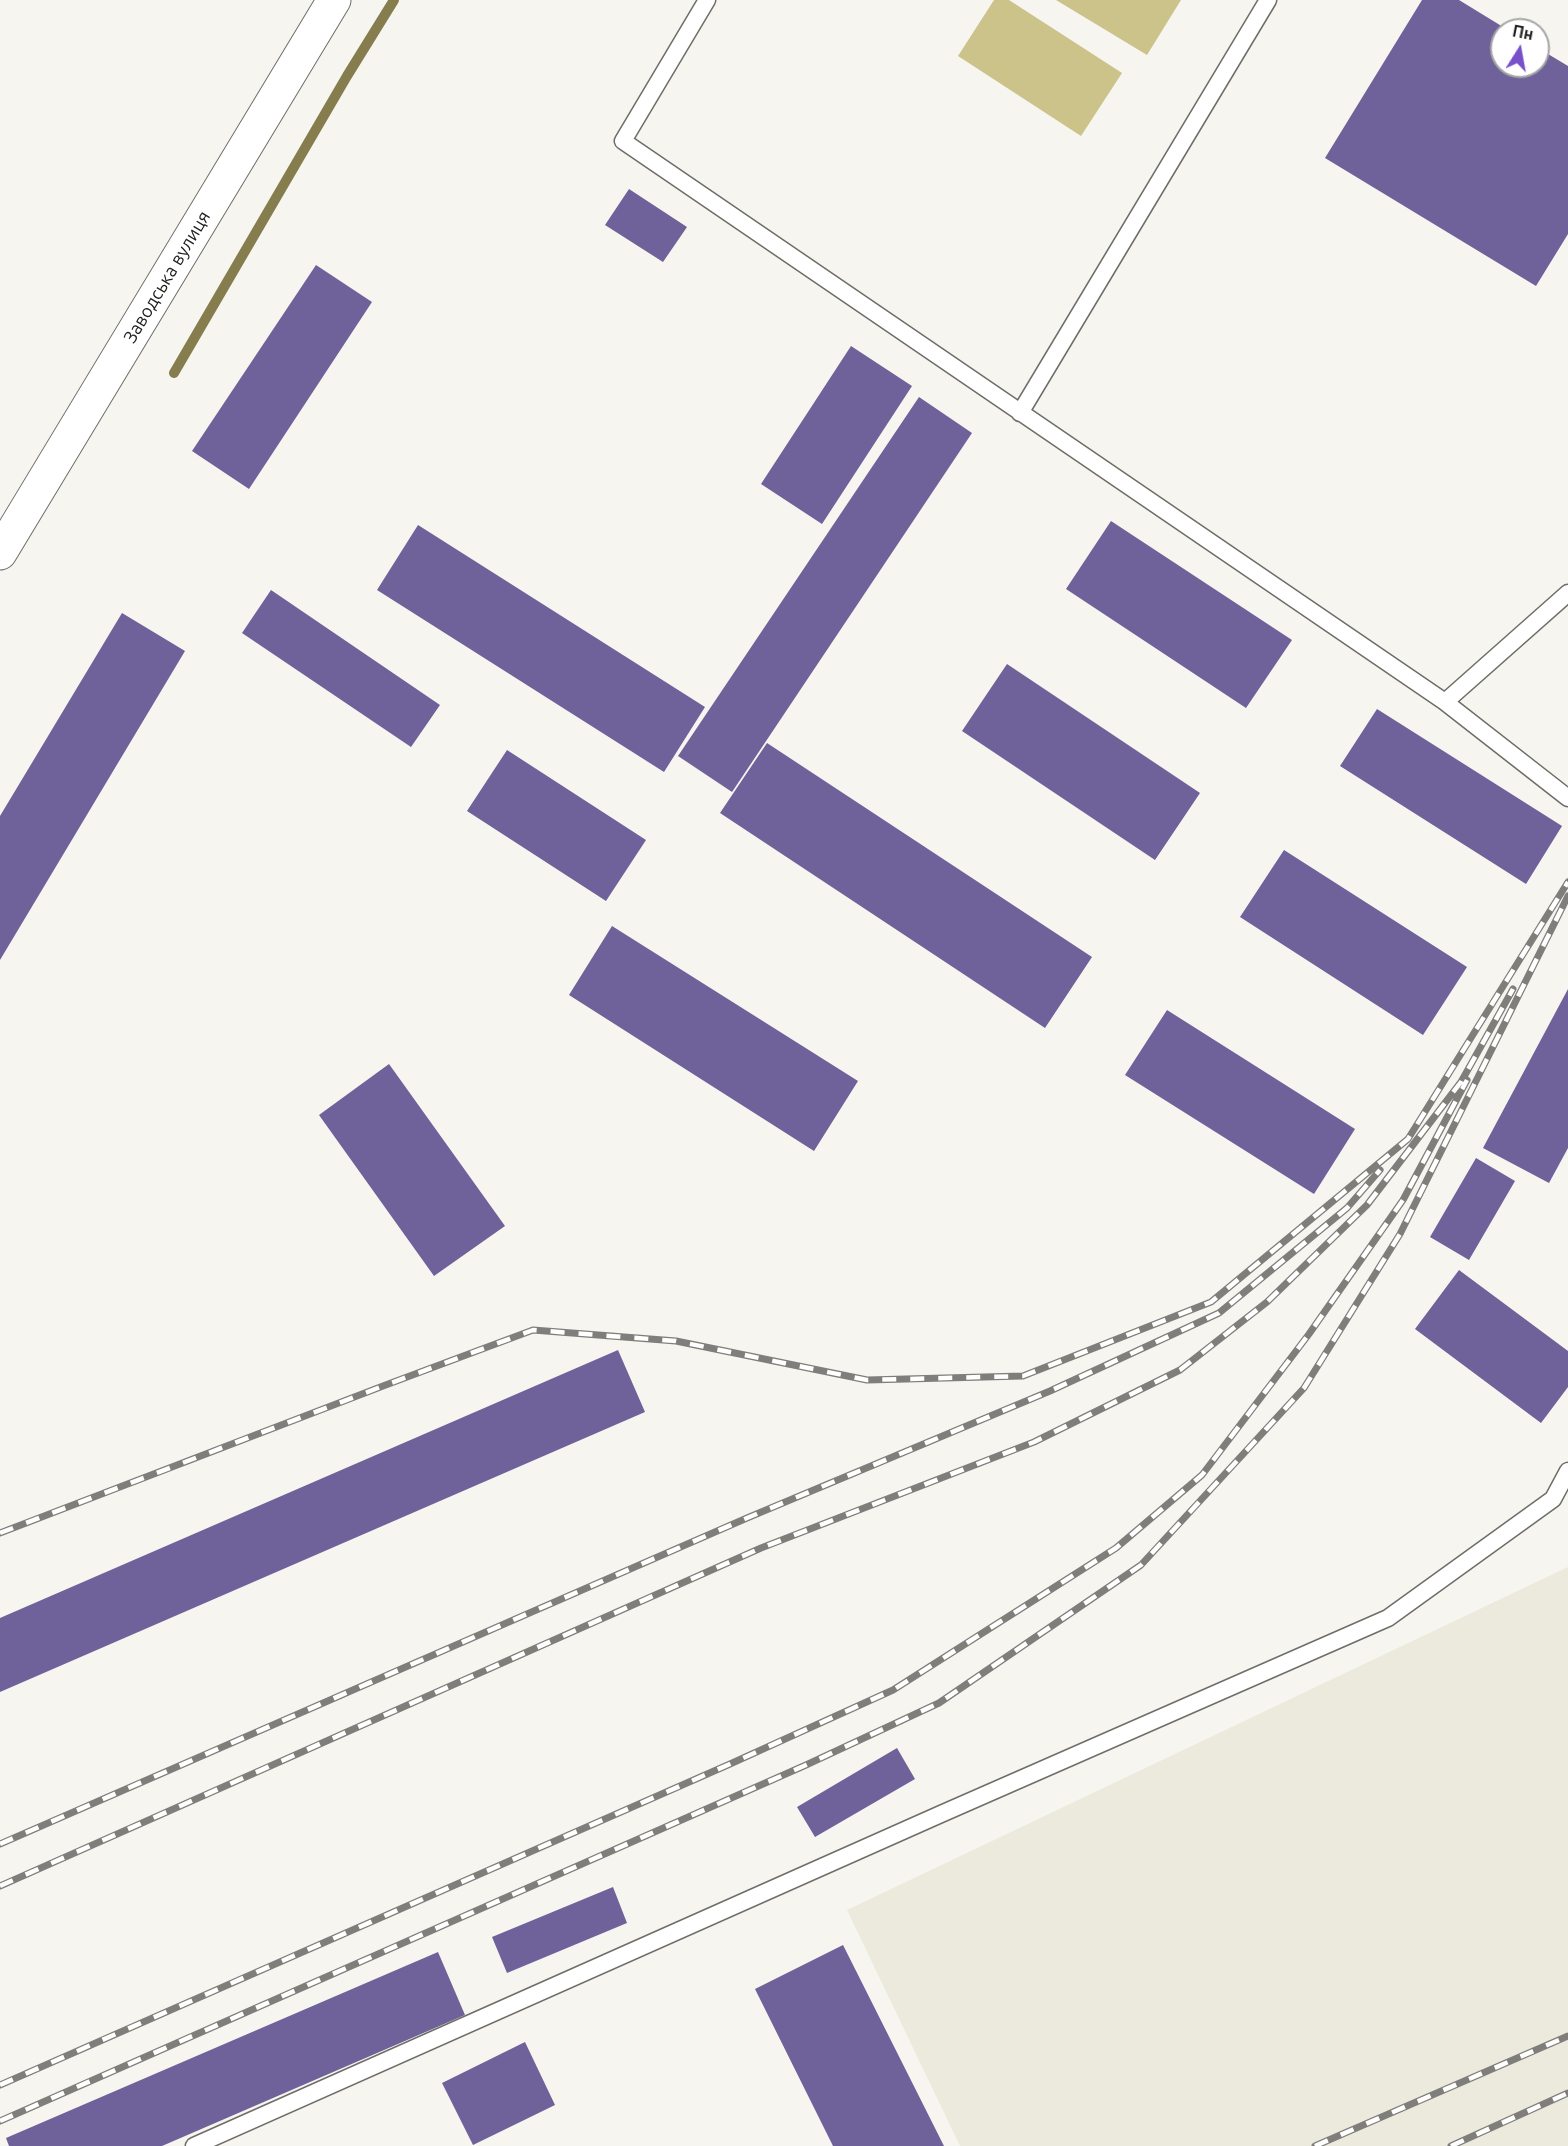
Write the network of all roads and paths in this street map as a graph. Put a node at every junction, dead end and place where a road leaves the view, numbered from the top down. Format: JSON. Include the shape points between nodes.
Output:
{"nodes":[{"id":1,"x":334,"y":0,"type":"edge"},
{"id":2,"x":707,"y":0,"type":"edge"},
{"id":3,"x":1268,"y":0,"type":"edge"},
{"id":4,"x":1020,"y":413,"type":"junction"},
{"id":5,"x":0,"y":553,"type":"edge"},
{"id":6,"x":1568,"y":593,"type":"edge"},
{"id":7,"x":1445,"y":702,"type":"junction"},
{"id":8,"x":1568,"y":798,"type":"edge"},
{"id":9,"x":1568,"y":1471,"type":"edge"},
{"id":10,"x":194,"y":2146,"type":"edge"}],
"edges":[{"from":1,"to":5,"type":"street","name":"Заводська вулиця"},
{"from":2,"to":4,"type":"lane","via":[[623,141]]},
{"from":3,"to":4,"type":"lane"},
{"from":4,"to":7,"type":"lane"},
{"from":6,"to":7,"type":"lane"},
{"from":7,"to":8,"type":"lane"},
{"from":9,"to":10,"type":"lane","via":[[1553,1499],[1388,1618]]}]}
